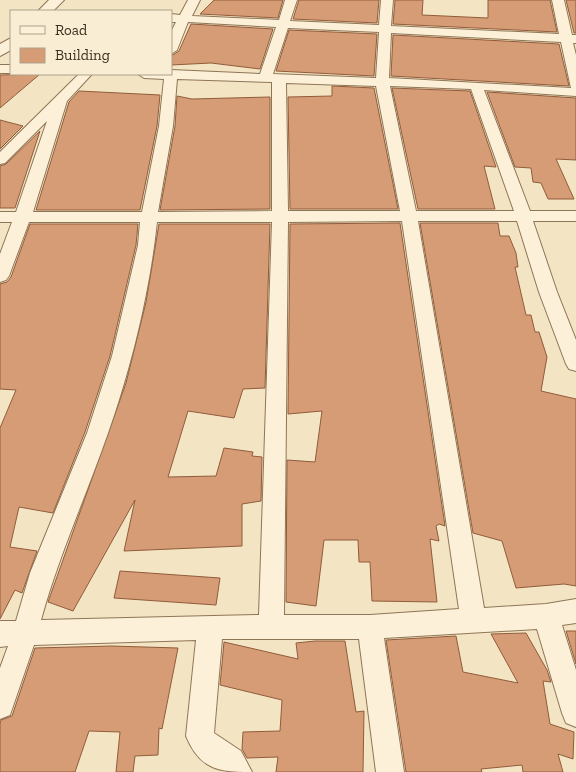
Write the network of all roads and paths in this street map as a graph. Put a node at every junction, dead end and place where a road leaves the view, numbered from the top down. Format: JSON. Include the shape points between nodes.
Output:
{"nodes":[{"id":1,"x":57,"y":0,"type":"edge"},
{"id":2,"x":194,"y":0,"type":"edge"},
{"id":3,"x":291,"y":0,"type":"edge"},
{"id":4,"x":387,"y":0,"type":"edge"},
{"id":5,"x":558,"y":0,"type":"edge"},
{"id":6,"x":46,"y":10,"type":"edge"},
{"id":7,"x":172,"y":18,"type":"edge"},
{"id":8,"x":184,"y":19,"type":"junction"},
{"id":9,"x":283,"y":24,"type":"junction"},
{"id":10,"x":383,"y":29,"type":"junction"},
{"id":11,"x":571,"y":39,"type":"edge"},
{"id":12,"x":10,"y":43,"type":"edge"},
{"id":13,"x":172,"y":48,"type":"edge"},
{"id":14,"x":0,"y":52,"type":"edge"},
{"id":15,"x":172,"y":74,"type":"edge"},
{"id":16,"x":85,"y":75,"type":"edge"},
{"id":17,"x":171,"y":75,"type":"edge"},
{"id":18,"x":272,"y":77,"type":"junction"},
{"id":19,"x":382,"y":81,"type":"junction"},
{"id":20,"x":476,"y":85,"type":"junction"},
{"id":21,"x":576,"y":85,"type":"edge"},
{"id":22,"x":576,"y":92,"type":"edge"},
{"id":23,"x":61,"y":98,"type":"junction"},
{"id":24,"x":0,"y":160,"type":"edge"},
{"id":25,"x":149,"y":216,"type":"junction"},
{"id":26,"x":523,"y":216,"type":"junction"},
{"id":27,"x":576,"y":216,"type":"edge"},
{"id":28,"x":0,"y":217,"type":"edge"},
{"id":29,"x":21,"y":217,"type":"junction"},
{"id":30,"x":281,"y":217,"type":"junction"},
{"id":31,"x":409,"y":217,"type":"junction"},
{"id":32,"x":0,"y":276,"type":"edge"},
{"id":33,"x":576,"y":364,"type":"edge"},
{"id":34,"x":576,"y":612,"type":"edge"},
{"id":35,"x":546,"y":616,"type":"junction"},
{"id":36,"x":473,"y":620,"type":"junction"},
{"id":37,"x":272,"y":626,"type":"junction"},
{"id":38,"x":210,"y":627,"type":"junction"},
{"id":39,"x":370,"y":627,"type":"junction"},
{"id":40,"x":12,"y":634,"type":"edge"},
{"id":41,"x":0,"y":705,"type":"edge"},
{"id":42,"x":576,"y":713,"type":"edge"},
{"id":43,"x":238,"y":772,"type":"edge"},
{"id":44,"x":390,"y":772,"type":"edge"}],
"edges":[{"from":1,"to":6,"type":"street"},
{"from":2,"to":8,"type":"street"},
{"from":3,"to":9,"type":"street"},
{"from":4,"to":10,"type":"street"},
{"from":5,"to":11,"type":"street"},
{"from":7,"to":8,"type":"street"},
{"from":8,"to":9,"type":"street"},
{"from":8,"to":13,"type":"street"},
{"from":9,"to":10,"type":"street"},
{"from":9,"to":18,"type":"street"},
{"from":10,"to":11,"type":"street"},
{"from":10,"to":19,"type":"street"},
{"from":11,"to":21,"type":"street"},
{"from":12,"to":14,"type":"street"},
{"from":15,"to":18,"type":"street"},
{"from":16,"to":23,"type":"street"},
{"from":17,"to":25,"type":"street","via":[[166,126]]},
{"from":18,"to":19,"type":"street"},
{"from":18,"to":30,"type":"street"},
{"from":19,"to":20,"type":"street"},
{"from":19,"to":31,"type":"street"},
{"from":20,"to":22,"type":"street"},
{"from":20,"to":26,"type":"street"},
{"from":23,"to":24,"type":"street"},
{"from":23,"to":29,"type":"street"},
{"from":25,"to":29,"type":"street"},
{"from":25,"to":30,"type":"street"},
{"from":25,"to":40,"type":"street","via":[[146,246],[122,356],[98,433],[42,573]]},
{"from":26,"to":27,"type":"street"},
{"from":26,"to":31,"type":"street"},
{"from":26,"to":33,"type":"street"},
{"from":28,"to":29,"type":"street"},
{"from":29,"to":32,"type":"street"},
{"from":30,"to":31,"type":"street"},
{"from":30,"to":37,"type":"street"},
{"from":31,"to":36,"type":"street"},
{"from":34,"to":35,"type":"street"},
{"from":35,"to":36,"type":"street"},
{"from":35,"to":42,"type":"street"},
{"from":36,"to":39,"type":"street"},
{"from":37,"to":38,"type":"street"},
{"from":37,"to":39,"type":"street"},
{"from":38,"to":40,"type":"street"},
{"from":38,"to":43,"type":"street","via":[[200,736],[209,749],[228,759]]},
{"from":39,"to":44,"type":"street"},
{"from":40,"to":41,"type":"street"}]}
